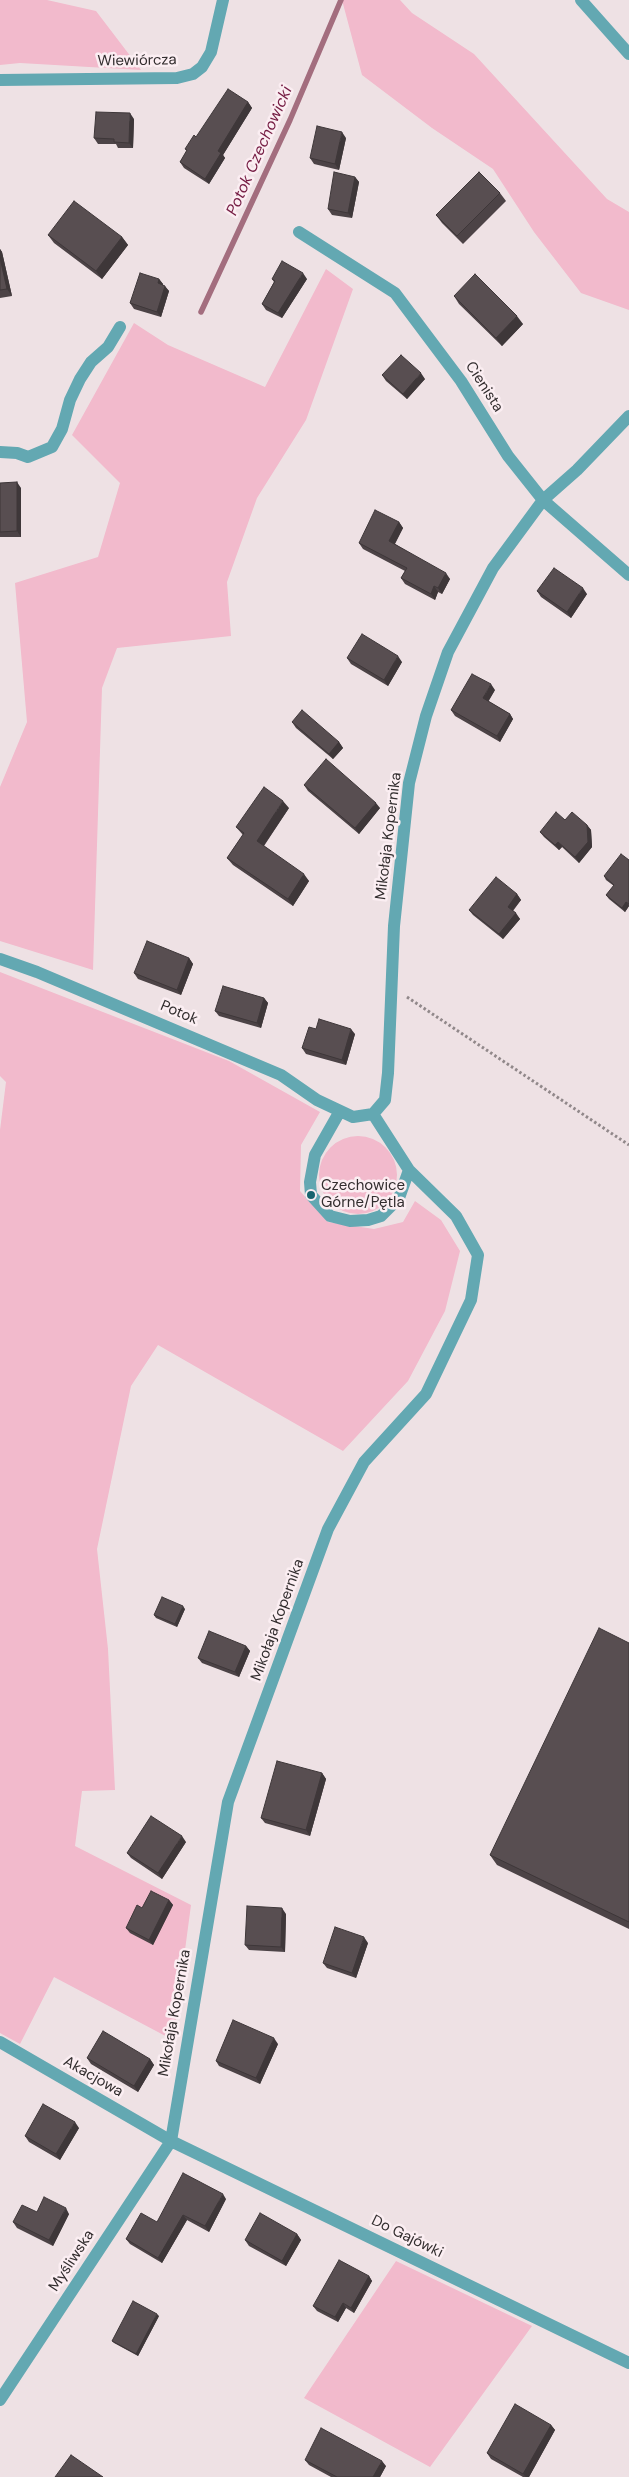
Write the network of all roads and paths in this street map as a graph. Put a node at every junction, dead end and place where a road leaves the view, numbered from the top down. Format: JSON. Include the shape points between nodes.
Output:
{"nodes":[{"id":1,"x":223,"y":0,"type":"edge"},
{"id":2,"x":581,"y":0,"type":"edge"},
{"id":3,"x":629,"y":54,"type":"edge"},
{"id":4,"x":0,"y":80,"type":"edge"},
{"id":5,"x":299,"y":232,"type":"dead end"},
{"id":6,"x":120,"y":327,"type":"dead end"},
{"id":7,"x":629,"y":416,"type":"edge"},
{"id":8,"x":0,"y":452,"type":"edge"},
{"id":9,"x":543,"y":500,"type":"junction"},
{"id":10,"x":629,"y":575,"type":"edge"},
{"id":11,"x":0,"y":959,"type":"edge"},
{"id":12,"x":391,"y":987,"type":"junction"},
{"id":13,"x":340,"y":1111,"type":"junction"},
{"id":14,"x":373,"y":1114,"type":"junction"},
{"id":15,"x":629,"y":1145,"type":"edge"},
{"id":16,"x":409,"y":1170,"type":"junction"},
{"id":17,"x":0,"y":2042,"type":"edge"},
{"id":18,"x":170,"y":2140,"type":"junction"},
{"id":19,"x":629,"y":2363,"type":"edge"},
{"id":20,"x":0,"y":2400,"type":"edge"}],
"edges":[{"from":1,"to":4,"type":"street","name":"Wiewiórcza","via":[[211,52],[202,67],[193,74],[177,78]]},
{"from":2,"to":3,"type":"street"},
{"from":5,"to":9,"type":"street","name":"Cienista","via":[[395,293],[461,381],[508,456]]},
{"from":6,"to":8,"type":"street","via":[[108,347],[91,362],[80,379],[52,447],[28,457]]},
{"from":7,"to":9,"type":"street","name":"Mikołaja Kopernika"},
{"from":9,"to":10,"type":"street","name":"Cienista"},
{"from":9,"to":12,"type":"street","name":"Mikołaja Kopernika","via":[[493,568],[448,652],[426,716],[409,784]]},
{"from":11,"to":13,"type":"street","name":"Potok","via":[[46,975],[281,1075],[317,1100]]},
{"from":12,"to":14,"type":"street","name":"Mikołaja Kopernika","via":[[385,1100]]},
{"from":12,"to":15,"type":"path"},
{"from":13,"to":14,"type":"street","via":[[353,1117]]},
{"from":13,"to":16,"type":"street","via":[[315,1154],[310,1182],[311,1195],[330,1216],[350,1221],[381,1216],[398,1198]]},
{"from":14,"to":16,"type":"street"},
{"from":16,"to":18,"type":"street","name":"Mikołaja Kopernika","via":[[456,1216],[478,1255],[471,1300],[426,1394],[364,1462],[328,1530],[228,1802]]},
{"from":17,"to":18,"type":"street","name":"Akacjowa"},
{"from":18,"to":19,"type":"street","name":"Do Gajówki"},
{"from":18,"to":20,"type":"street","name":"Myśliwska"}]}
